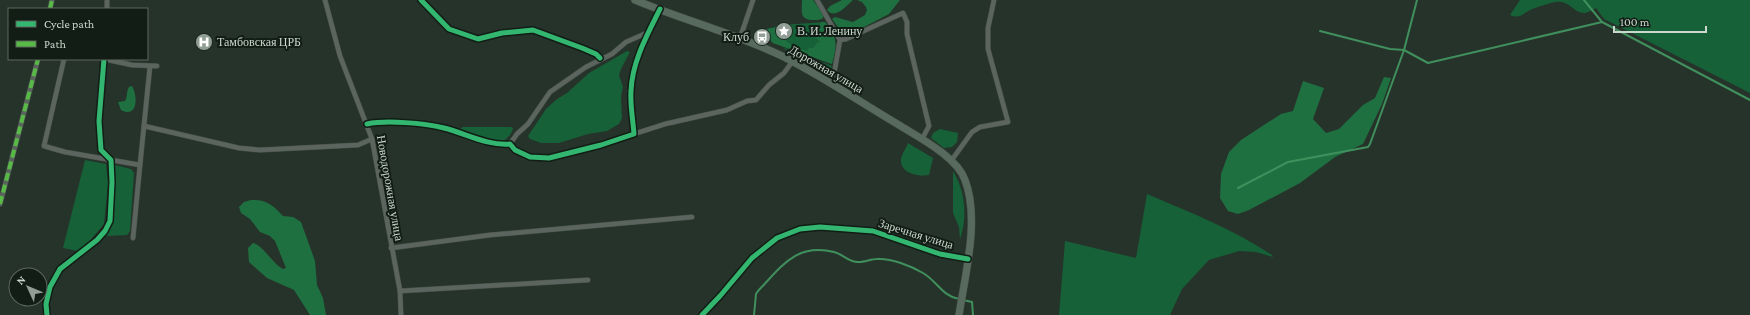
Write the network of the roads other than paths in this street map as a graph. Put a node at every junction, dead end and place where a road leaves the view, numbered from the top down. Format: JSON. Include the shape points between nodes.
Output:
{"nodes":[{"id":1,"x":325,"y":0,"type":"edge"},
{"id":2,"x":422,"y":0,"type":"edge"},
{"id":3,"x":635,"y":0,"type":"edge"},
{"id":4,"x":754,"y":0,"type":"edge"},
{"id":5,"x":817,"y":0,"type":"edge"},
{"id":6,"x":994,"y":0,"type":"edge"},
{"id":7,"x":660,"y":9,"type":"junction"},
{"id":8,"x":648,"y":32,"type":"junction"},
{"id":9,"x":740,"y":38,"type":"junction"},
{"id":10,"x":840,"y":40,"type":"junction"},
{"id":11,"x":600,"y":58,"type":"junction"},
{"id":12,"x":38,"y":60,"type":"edge"},
{"id":13,"x":64,"y":60,"type":"edge"},
{"id":14,"x":104,"y":60,"type":"edge"},
{"id":15,"x":109,"y":60,"type":"edge"},
{"id":16,"x":792,"y":62,"type":"junction"},
{"id":17,"x":150,"y":66,"type":"junction"},
{"id":18,"x":157,"y":66,"type":"dead end"},
{"id":19,"x":832,"y":85,"type":"junction"},
{"id":20,"x":367,"y":124,"type":"junction"},
{"id":21,"x":144,"y":126,"type":"junction"},
{"id":22,"x":634,"y":134,"type":"junction"},
{"id":23,"x":372,"y":139,"type":"junction"},
{"id":24,"x":922,"y":140,"type":"junction"},
{"id":25,"x":510,"y":144,"type":"junction"},
{"id":26,"x":111,"y":160,"type":"junction"},
{"id":27,"x":951,"y":161,"type":"junction"},
{"id":28,"x":140,"y":165,"type":"junction"},
{"id":29,"x":0,"y":204,"type":"edge"},
{"id":30,"x":692,"y":217,"type":"dead end"},
{"id":31,"x":133,"y":238,"type":"dead end"},
{"id":32,"x":391,"y":248,"type":"junction"},
{"id":33,"x":968,"y":260,"type":"junction"},
{"id":34,"x":588,"y":280,"type":"dead end"},
{"id":35,"x":400,"y":291,"type":"junction"},
{"id":36,"x":960,"y":313,"type":"edge"},
{"id":37,"x":47,"y":315,"type":"edge"},
{"id":38,"x":401,"y":315,"type":"edge"},
{"id":39,"x":702,"y":315,"type":"edge"}],
"edges":[{"from":1,"to":20,"type":"street","name":"Новодорожная улица","via":[[340,56]]},
{"from":2,"to":11,"type":"street","via":[[448,29],[478,39],[502,33],[533,30],[582,48]]},
{"from":3,"to":7,"type":"main road","name":"Дорожная улица"},
{"from":4,"to":9,"type":"street"},
{"from":5,"to":10,"type":"street"},
{"from":6,"to":27,"type":"street","via":[[988,28],[988,49],[1008,122],[980,127],[972,132]]},
{"from":7,"to":8,"type":"street"},
{"from":7,"to":9,"type":"main road","name":"Дорожная улица"},
{"from":8,"to":11,"type":"street","via":[[626,42],[612,54]]},
{"from":8,"to":22,"type":"street","via":[[636,62],[632,82]]},
{"from":9,"to":16,"type":"main road","name":"Дорожная улица"},
{"from":10,"to":19,"type":"street"},
{"from":10,"to":24,"type":"street","via":[[903,13],[928,126]]},
{"from":11,"to":25,"type":"street","via":[[546,96],[528,124],[516,134]]},
{"from":12,"to":29,"type":"street"},
{"from":13,"to":26,"type":"street","via":[[44,146]]},
{"from":14,"to":26,"type":"street","via":[[99,134],[101,150]]},
{"from":15,"to":17,"type":"street"},
{"from":16,"to":19,"type":"main road","name":"Дорожная улица"},
{"from":16,"to":22,"type":"street","via":[[756,100]]},
{"from":17,"to":18,"type":"street"},
{"from":17,"to":21,"type":"street"},
{"from":19,"to":24,"type":"main road","name":"Дорожная улица"},
{"from":20,"to":23,"type":"street","name":"Новодорожная улица"},
{"from":20,"to":25,"type":"street","via":[[381,121],[443,127],[494,144]]},
{"from":21,"to":23,"type":"street","via":[[239,148],[260,150],[358,145]]},
{"from":21,"to":28,"type":"street"},
{"from":22,"to":25,"type":"street","via":[[548,158],[530,157],[515,150]]},
{"from":23,"to":32,"type":"street","name":"Новодорожная улица"},
{"from":24,"to":27,"type":"main road","name":"Дорожная улица"},
{"from":26,"to":28,"type":"street"},
{"from":26,"to":37,"type":"street","via":[[108,226],[97,240],[60,269],[50,287],[46,304]]},
{"from":27,"to":33,"type":"main road","name":"Дорожная улица","via":[[965,179],[971,203]]},
{"from":28,"to":31,"type":"street"},
{"from":30,"to":32,"type":"street","via":[[490,235]]},
{"from":32,"to":35,"type":"street","name":"Новодорожная улица"},
{"from":33,"to":36,"type":"main road","name":"Дорожная улица"},
{"from":33,"to":39,"type":"street","name":"Заречная улица","via":[[940,254],[873,231],[800,228],[777,238],[752,258]]},
{"from":34,"to":35,"type":"street"},
{"from":35,"to":38,"type":"street","name":"Новодорожная улица"}]}
